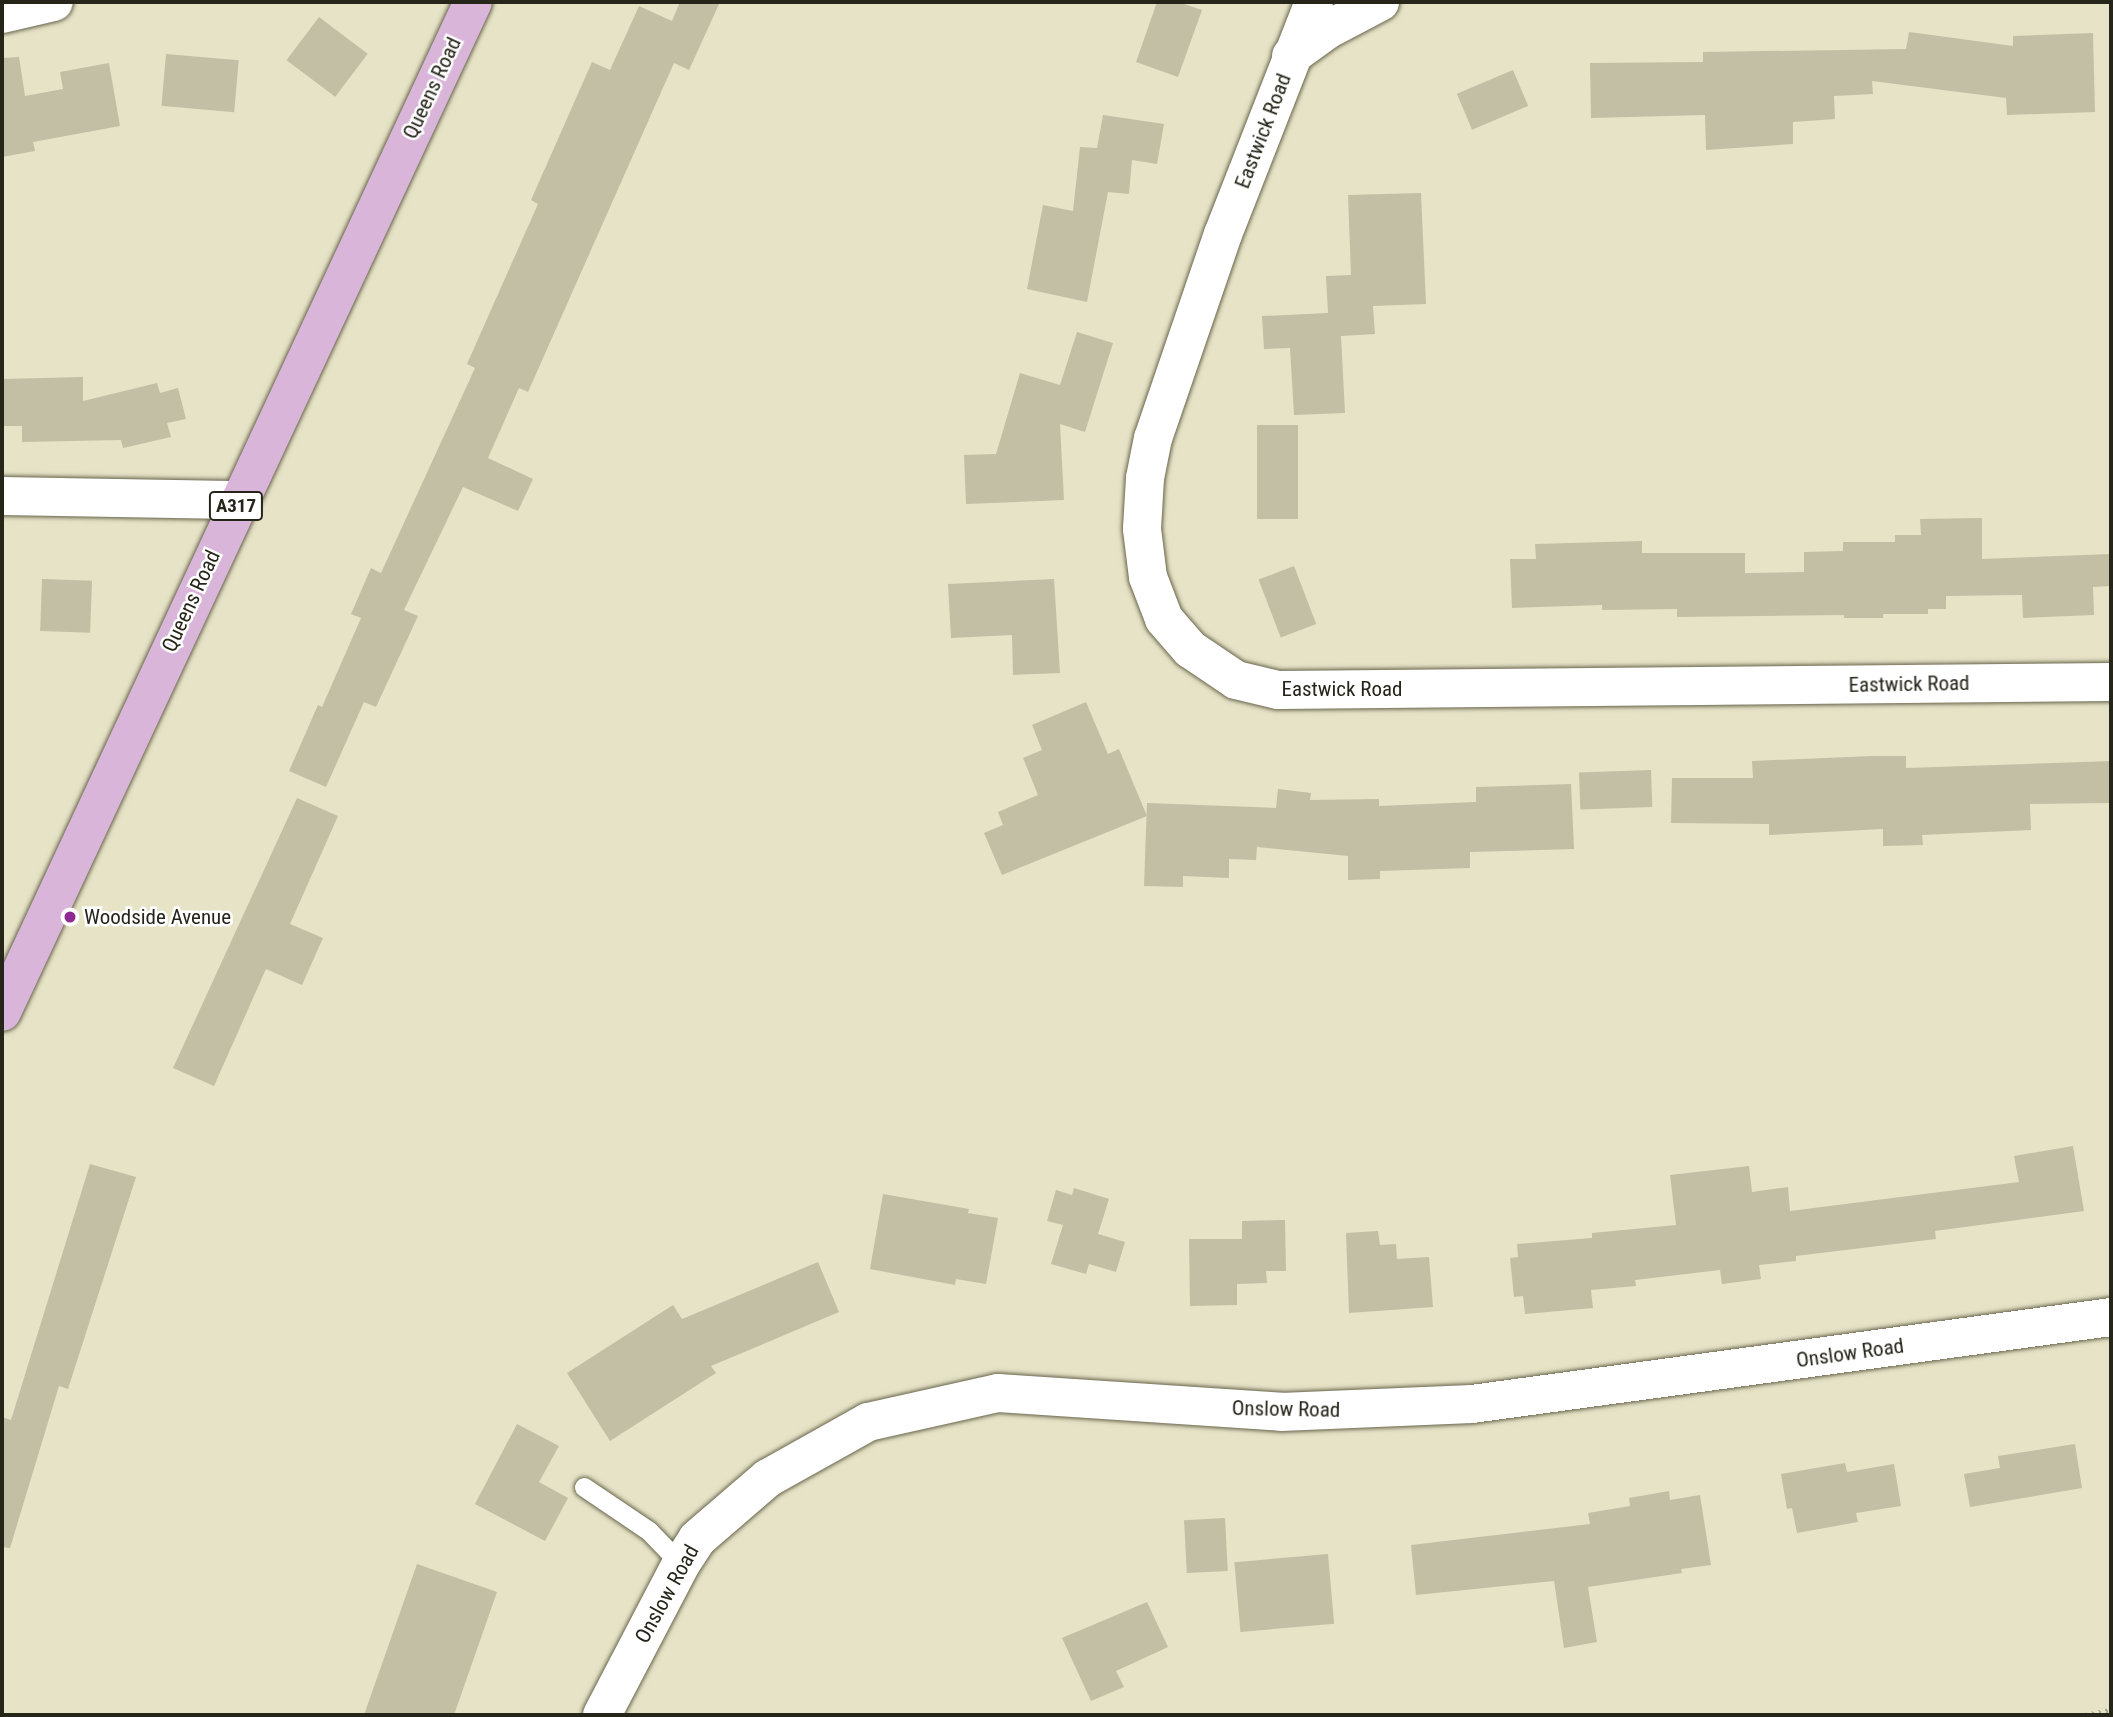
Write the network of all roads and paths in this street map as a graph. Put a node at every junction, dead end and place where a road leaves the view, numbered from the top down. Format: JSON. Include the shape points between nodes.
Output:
{"nodes":[{"id":1,"x":54,"y":2,"type":"edge"},
{"id":2,"x":473,"y":2,"type":"edge"},
{"id":3,"x":1314,"y":2,"type":"edge"},
{"id":4,"x":1380,"y":2,"type":"edge"},
{"id":5,"x":2,"y":14,"type":"edge"},
{"id":6,"x":1291,"y":56,"type":"junction"},
{"id":7,"x":2,"y":496,"type":"edge"},
{"id":8,"x":239,"y":499,"type":"junction"},
{"id":9,"x":2111,"y":682,"type":"edge"},
{"id":10,"x":2,"y":1012,"type":"edge"},
{"id":11,"x":2111,"y":1317,"type":"edge"},
{"id":12,"x":584,"y":1487,"type":"dead end"},
{"id":13,"x":681,"y":1564,"type":"junction"},
{"id":14,"x":2111,"y":1710,"type":"edge"},
{"id":15,"x":602,"y":1715,"type":"edge"},
{"id":16,"x":2085,"y":1715,"type":"edge"}],
"edges":[{"from":1,"to":5,"type":"street"},
{"from":2,"to":8,"type":"main road","name":"Queens Road","number":"A317"},
{"from":3,"to":6,"type":"street","name":"Eastwick Road"},
{"from":4,"to":6,"type":"street","via":[[1327,30]]},
{"from":6,"to":9,"type":"street","name":"Eastwick Road","via":[[1223,234],[1153,439],[1145,478],[1142,529],[1148,577],[1164,620],[1190,649],[1236,680],[1278,690]]},
{"from":7,"to":8,"type":"street"},
{"from":8,"to":10,"type":"main road","name":"Queens Road","number":"A317"},
{"from":11,"to":13,"type":"street","name":"Onslow Road","via":[[1472,1404],[1281,1412],[998,1393],[868,1422],[827,1444],[768,1478],[697,1539]]},
{"from":12,"to":13,"type":"lane","via":[[649,1531]]},
{"from":13,"to":15,"type":"street","name":"Onslow Road"},
{"from":14,"to":16,"type":"path"}]}
